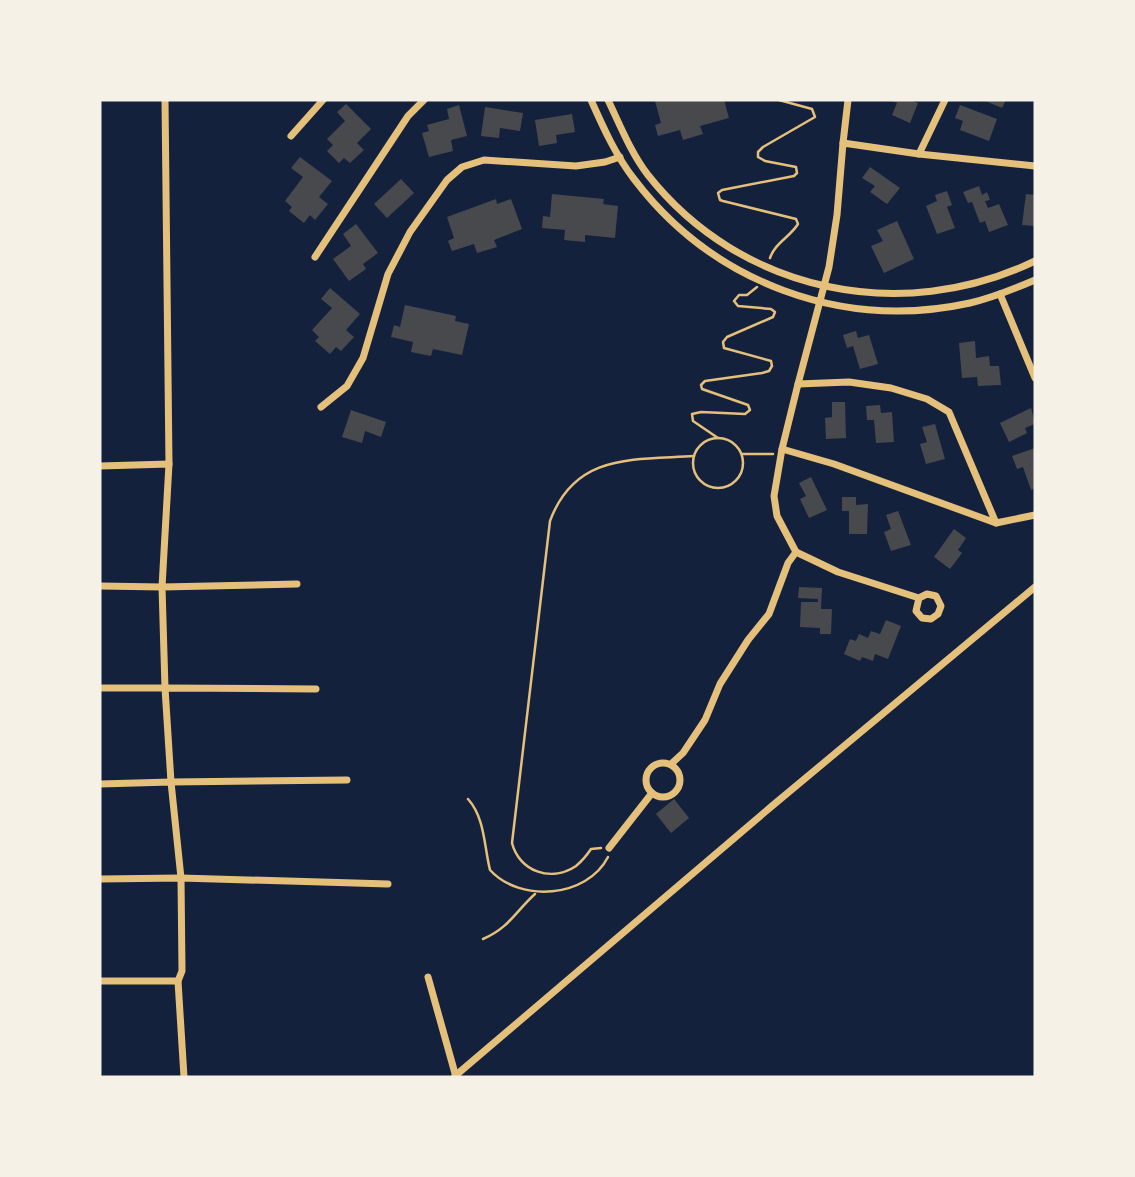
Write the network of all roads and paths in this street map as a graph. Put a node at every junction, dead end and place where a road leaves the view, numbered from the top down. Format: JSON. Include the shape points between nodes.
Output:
{"nodes":[{"id":1,"x":165,"y":100,"type":"edge"},
{"id":2,"x":323,"y":100,"type":"edge"},
{"id":3,"x":424,"y":100,"type":"edge"},
{"id":4,"x":591,"y":100,"type":"edge"},
{"id":5,"x":608,"y":100,"type":"edge"},
{"id":6,"x":779,"y":100,"type":"edge"},
{"id":7,"x":848,"y":100,"type":"edge"},
{"id":8,"x":945,"y":100,"type":"edge"},
{"id":9,"x":291,"y":136,"type":"dead end"},
{"id":10,"x":844,"y":143,"type":"junction"},
{"id":11,"x":919,"y":154,"type":"junction"},
{"id":12,"x":620,"y":157,"type":"junction"},
{"id":13,"x":1035,"y":166,"type":"edge"},
{"id":14,"x":315,"y":257,"type":"dead end"},
{"id":15,"x":1035,"y":261,"type":"edge"},
{"id":16,"x":766,"y":267,"type":"junction"},
{"id":17,"x":1035,"y":280,"type":"edge"},
{"id":18,"x":760,"y":281,"type":"junction"},
{"id":19,"x":823,"y":287,"type":"junction"},
{"id":20,"x":1000,"y":294,"type":"junction"},
{"id":21,"x":819,"y":302,"type":"junction"},
{"id":22,"x":1035,"y":378,"type":"edge"},
{"id":23,"x":798,"y":384,"type":"junction"},
{"id":24,"x":321,"y":407,"type":"dead end"},
{"id":25,"x":718,"y":438,"type":"junction"},
{"id":26,"x":782,"y":449,"type":"junction"},
{"id":27,"x":742,"y":454,"type":"junction"},
{"id":28,"x":694,"y":456,"type":"junction"},
{"id":29,"x":169,"y":464,"type":"junction"},
{"id":30,"x":100,"y":466,"type":"edge"},
{"id":31,"x":1035,"y":515,"type":"edge"},
{"id":32,"x":996,"y":523,"type":"junction"},
{"id":33,"x":796,"y":552,"type":"junction"},
{"id":34,"x":298,"y":584,"type":"dead end"},
{"id":35,"x":100,"y":586,"type":"edge"},
{"id":36,"x":162,"y":587,"type":"junction"},
{"id":37,"x":1035,"y":587,"type":"edge"},
{"id":38,"x":919,"y":598,"type":"dead end"},
{"id":39,"x":100,"y":688,"type":"edge"},
{"id":40,"x":164,"y":688,"type":"junction"},
{"id":41,"x":316,"y":689,"type":"dead end"},
{"id":42,"x":671,"y":764,"type":"junction"},
{"id":43,"x":347,"y":780,"type":"dead end"},
{"id":44,"x":171,"y":782,"type":"junction"},
{"id":45,"x":100,"y":783,"type":"edge"},
{"id":46,"x":652,"y":793,"type":"junction"},
{"id":47,"x":468,"y":799,"type":"dead end"},
{"id":48,"x":609,"y":848,"type":"junction"},
{"id":49,"x":181,"y":878,"type":"junction"},
{"id":50,"x":100,"y":879,"type":"edge"},
{"id":51,"x":388,"y":884,"type":"dead end"},
{"id":52,"x":535,"y":894,"type":"junction"},
{"id":53,"x":483,"y":939,"type":"dead end"},
{"id":54,"x":428,"y":977,"type":"dead end"},
{"id":55,"x":100,"y":981,"type":"edge"},
{"id":56,"x":178,"y":981,"type":"junction"},
{"id":57,"x":184,"y":1077,"type":"edge"},
{"id":58,"x":456,"y":1077,"type":"edge"}],
"edges":[{"from":1,"to":29,"type":"street"},
{"from":2,"to":9,"type":"street"},
{"from":3,"to":14,"type":"street","via":[[408,116]]},
{"from":4,"to":12,"type":"street"},
{"from":5,"to":16,"type":"street","via":[[647,174],[670,199],[721,242]]},
{"from":6,"to":16,"type":"path","via":[[812,109],[815,117],[763,147],[758,157],[796,167],[797,173],[718,193],[723,201],[796,219],[795,229],[772,251]]},
{"from":7,"to":10,"type":"street"},
{"from":8,"to":11,"type":"street"},
{"from":10,"to":11,"type":"street"},
{"from":10,"to":19,"type":"street"},
{"from":11,"to":13,"type":"street"},
{"from":12,"to":18,"type":"street","via":[[666,216],[712,255]]},
{"from":12,"to":24,"type":"street","via":[[576,166],[484,160],[462,167],[447,180],[410,232],[388,274],[363,358],[347,386]]},
{"from":15,"to":19,"type":"street","via":[[1011,273],[943,291],[865,293]]},
{"from":16,"to":19,"type":"street"},
{"from":17,"to":20,"type":"street"},
{"from":18,"to":21,"type":"street"},
{"from":18,"to":25,"type":"path","via":[[752,292],[734,301],[737,306],[771,309],[773,317],[723,342],[724,348],[772,366],[762,373],[701,385],[748,405],[750,410],[745,414],[692,414],[692,421]]},
{"from":19,"to":21,"type":"street"},
{"from":20,"to":21,"type":"street","via":[[938,308],[892,310]]},
{"from":20,"to":22,"type":"street"},
{"from":21,"to":23,"type":"street"},
{"from":23,"to":26,"type":"street"},
{"from":23,"to":32,"type":"street","via":[[849,382],[891,388],[927,399],[949,412]]},
{"from":25,"to":27,"type":"path","via":[[731,441]]},
{"from":25,"to":28,"type":"path","via":[[702,443]]},
{"from":26,"to":27,"type":"path","via":[[770,456]]},
{"from":26,"to":32,"type":"street"},
{"from":26,"to":33,"type":"street","via":[[774,496],[778,516]]},
{"from":27,"to":28,"type":"path","via":[[738,477],[717,487],[697,476]]},
{"from":28,"to":48,"type":"path","via":[[624,460],[589,471],[561,496],[550,521],[512,843],[523,865],[552,874],[575,866],[591,849]]},
{"from":29,"to":30,"type":"street"},
{"from":29,"to":36,"type":"street"},
{"from":31,"to":32,"type":"street"},
{"from":33,"to":38,"type":"street","via":[[838,572]]},
{"from":33,"to":42,"type":"street","via":[[769,614],[720,684],[705,720]]},
{"from":34,"to":36,"type":"street"},
{"from":35,"to":36,"type":"street"},
{"from":36,"to":40,"type":"street"},
{"from":37,"to":58,"type":"street"},
{"from":39,"to":40,"type":"street"},
{"from":40,"to":41,"type":"street"},
{"from":40,"to":44,"type":"street"},
{"from":42,"to":46,"type":"street","via":[[650,768],[646,784]]},
{"from":42,"to":46,"type":"street","via":[[679,773],[677,790],[668,797]]},
{"from":43,"to":44,"type":"street"},
{"from":44,"to":45,"type":"street"},
{"from":44,"to":49,"type":"street"},
{"from":46,"to":48,"type":"street"},
{"from":47,"to":52,"type":"path","via":[[481,820],[490,870],[508,884]]},
{"from":48,"to":52,"type":"path","via":[[608,859],[596,875],[566,889]]},
{"from":49,"to":50,"type":"street"},
{"from":49,"to":51,"type":"street"},
{"from":49,"to":56,"type":"street","via":[[182,971]]},
{"from":52,"to":53,"type":"path","via":[[509,923]]},
{"from":54,"to":58,"type":"street"},
{"from":55,"to":56,"type":"street"},
{"from":56,"to":57,"type":"street"}]}
